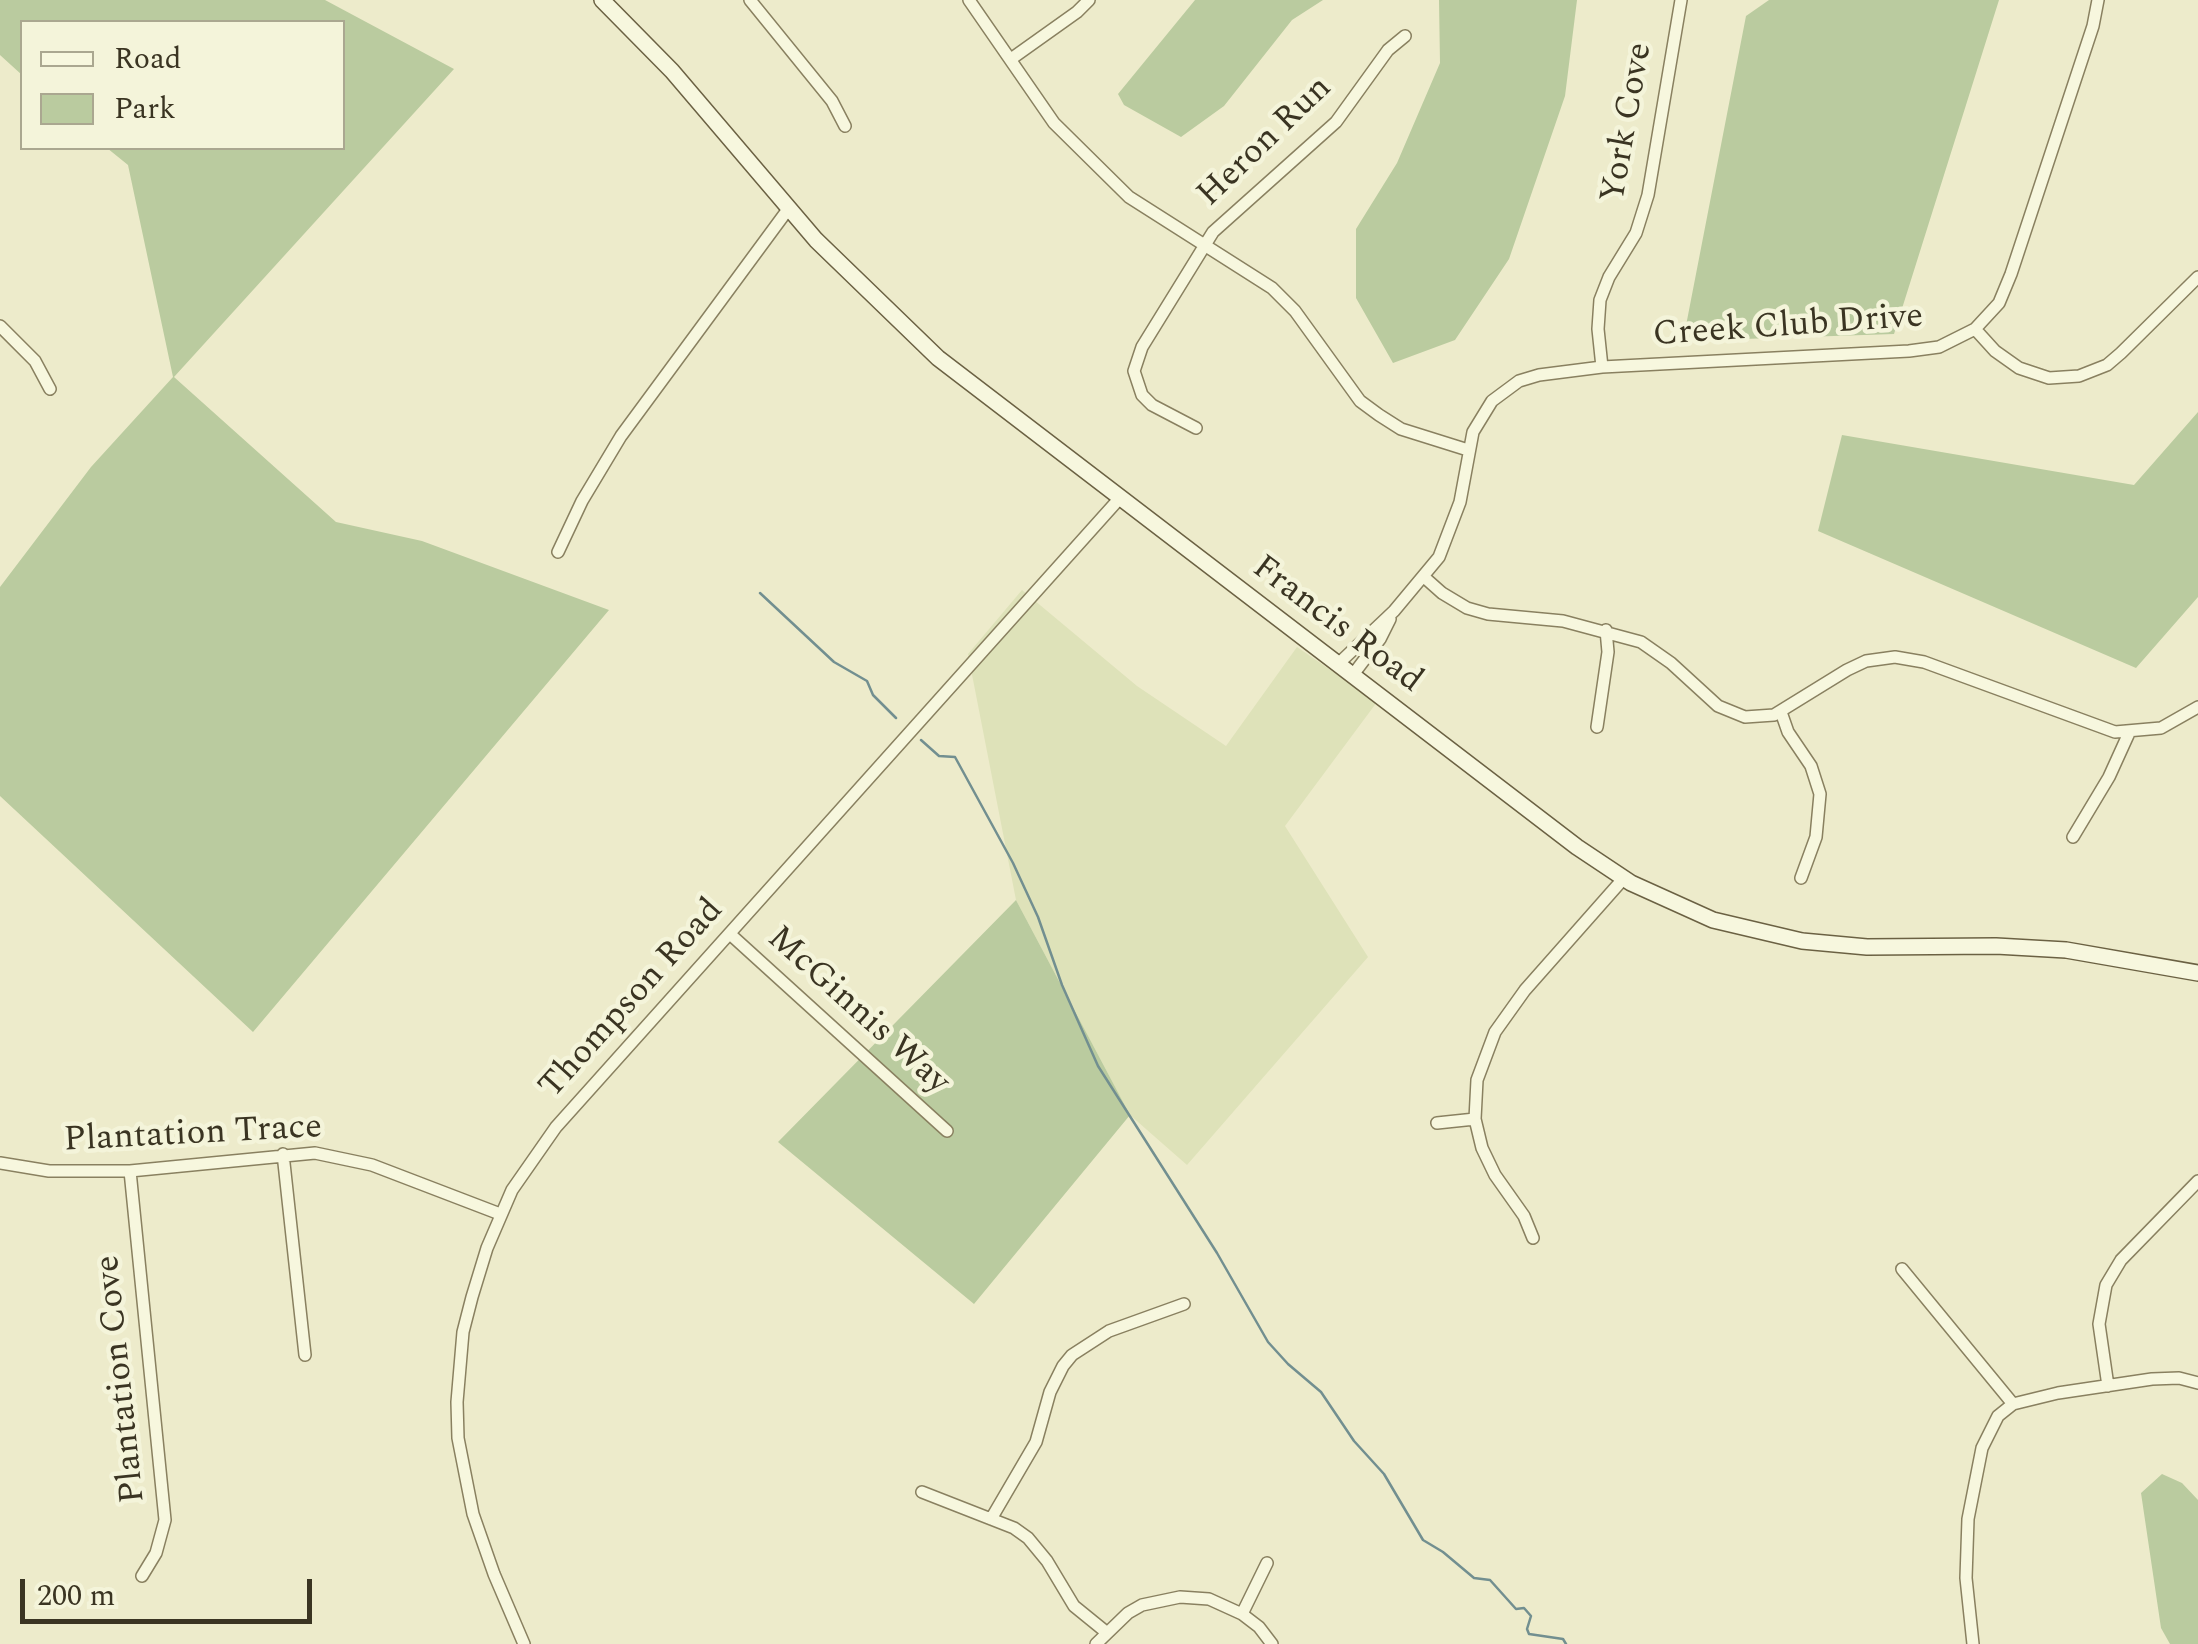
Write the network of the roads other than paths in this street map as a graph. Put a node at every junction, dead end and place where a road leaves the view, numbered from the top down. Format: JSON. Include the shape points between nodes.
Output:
{"nodes":[{"id":1,"x":602,"y":0,"type":"edge"},
{"id":2,"x":750,"y":0,"type":"edge"},
{"id":3,"x":969,"y":0,"type":"edge"},
{"id":4,"x":1088,"y":0,"type":"edge"},
{"id":5,"x":1681,"y":0,"type":"edge"},
{"id":6,"x":2098,"y":0,"type":"edge"},
{"id":7,"x":1404,"y":36,"type":"dead end"},
{"id":8,"x":1012,"y":59,"type":"junction"},
{"id":9,"x":844,"y":126,"type":"dead end"},
{"id":10,"x":788,"y":208,"type":"junction"},
{"id":11,"x":1206,"y":245,"type":"junction"},
{"id":12,"x":2198,"y":277,"type":"edge"},
{"id":13,"x":0,"y":326,"type":"edge"},
{"id":14,"x":1976,"y":328,"type":"junction"},
{"id":15,"x":1602,"y":367,"type":"junction"},
{"id":16,"x":50,"y":388,"type":"dead end"},
{"id":17,"x":1196,"y":428,"type":"dead end"},
{"id":18,"x":1468,"y":450,"type":"junction"},
{"id":19,"x":1118,"y":499,"type":"junction"},
{"id":20,"x":558,"y":552,"type":"dead end"},
{"id":21,"x":1424,"y":577,"type":"junction"},
{"id":22,"x":1394,"y":610,"type":"junction"},
{"id":23,"x":1606,"y":630,"type":"junction"},
{"id":24,"x":1337,"y":664,"type":"junction"},
{"id":25,"x":1352,"y":676,"type":"junction"},
{"id":26,"x":2198,"y":707,"type":"edge"},
{"id":27,"x":1781,"y":712,"type":"junction"},
{"id":28,"x":1598,"y":728,"type":"dead end"},
{"id":29,"x":2129,"y":733,"type":"junction"},
{"id":30,"x":2073,"y":838,"type":"dead end"},
{"id":31,"x":1624,"y":878,"type":"junction"},
{"id":32,"x":1801,"y":878,"type":"dead end"},
{"id":33,"x":730,"y":934,"type":"junction"},
{"id":34,"x":2198,"y":972,"type":"edge"},
{"id":35,"x":1475,"y":1120,"type":"junction"},
{"id":36,"x":1438,"y":1123,"type":"dead end"},
{"id":37,"x":947,"y":1131,"type":"dead end"},
{"id":38,"x":284,"y":1154,"type":"junction"},
{"id":39,"x":0,"y":1163,"type":"edge"},
{"id":40,"x":130,"y":1171,"type":"junction"},
{"id":41,"x":2196,"y":1181,"type":"edge"},
{"id":42,"x":500,"y":1214,"type":"junction"},
{"id":43,"x":1533,"y":1238,"type":"dead end"},
{"id":44,"x":1902,"y":1269,"type":"dead end"},
{"id":45,"x":1184,"y":1304,"type":"dead end"},
{"id":46,"x":306,"y":1355,"type":"dead end"},
{"id":47,"x":2198,"y":1382,"type":"edge"},
{"id":48,"x":2108,"y":1386,"type":"junction"},
{"id":49,"x":2013,"y":1404,"type":"junction"},
{"id":50,"x":922,"y":1492,"type":"dead end"},
{"id":51,"x":991,"y":1519,"type":"junction"},
{"id":52,"x":1267,"y":1563,"type":"dead end"},
{"id":53,"x":142,"y":1576,"type":"dead end"},
{"id":54,"x":1242,"y":1614,"type":"junction"},
{"id":55,"x":1106,"y":1632,"type":"junction"},
{"id":56,"x":524,"y":1644,"type":"edge"},
{"id":57,"x":1096,"y":1644,"type":"edge"},
{"id":58,"x":1272,"y":1644,"type":"edge"},
{"id":59,"x":1973,"y":1644,"type":"edge"}],
"edges":[{"from":1,"to":10,"type":"street","name":"Francis Road","via":[[672,70]]},
{"from":2,"to":9,"type":"street","via":[[832,101]]},
{"from":3,"to":8,"type":"street"},
{"from":4,"to":8,"type":"street"},
{"from":5,"to":15,"type":"street","name":"York Cove","via":[[1648,195],[1600,300]]},
{"from":6,"to":14,"type":"street","name":"Creek Club Drive","via":[[2011,274],[1999,303]]},
{"from":7,"to":11,"type":"street","name":"Heron Run","via":[[1336,122],[1223,221]]},
{"from":8,"to":11,"type":"street","via":[[1054,123],[1087,158],[1129,196]]},
{"from":10,"to":19,"type":"street","name":"Francis Road","via":[[926,347]]},
{"from":10,"to":20,"type":"street","via":[[621,436]]},
{"from":11,"to":17,"type":"street","name":"Heron Run","via":[[1134,371],[1152,405]]},
{"from":11,"to":18,"type":"street","via":[[1284,298],[1360,401],[1401,429]]},
{"from":12,"to":14,"type":"street","via":[[2107,365],[2079,376],[2049,378],[2019,368]]},
{"from":13,"to":16,"type":"street","via":[[35,361]]},
{"from":14,"to":15,"type":"street","name":"Creek Club Drive","via":[[1939,347],[1909,351]]},
{"from":15,"to":18,"type":"street","name":"Creek Club Drive","via":[[1538,374],[1504,391],[1483,414]]},
{"from":18,"to":21,"type":"street","name":"Creek Club Drive","via":[[1450,534]]},
{"from":19,"to":24,"type":"street","name":"Francis Road"},
{"from":19,"to":33,"type":"street","name":"Thompson Road"},
{"from":21,"to":22,"type":"street","name":"Creek Club Drive"},
{"from":21,"to":23,"type":"street","via":[[1467,608]]},
{"from":22,"to":24,"type":"street","name":"Creek Club Drive"},
{"from":22,"to":25,"type":"street","name":"Creek Club Drive"},
{"from":23,"to":27,"type":"street","via":[[1641,642],[1731,713],[1760,718]]},
{"from":23,"to":28,"type":"street"},
{"from":24,"to":25,"type":"street","name":"Francis Road"},
{"from":25,"to":31,"type":"street","name":"Francis Road"},
{"from":26,"to":29,"type":"street","via":[[2161,728]]},
{"from":27,"to":29,"type":"street","via":[[1847,670],[1895,657]]},
{"from":27,"to":32,"type":"street","via":[[1820,794],[1816,837]]},
{"from":29,"to":30,"type":"street"},
{"from":31,"to":34,"type":"street","name":"Francis Road","via":[[1713,920],[1802,941],[2066,950]]},
{"from":31,"to":35,"type":"street","via":[[1495,1032],[1477,1080]]},
{"from":33,"to":37,"type":"street","name":"McGinnis Way"},
{"from":33,"to":42,"type":"street","name":"Thompson Road","via":[[539,1147]]},
{"from":35,"to":36,"type":"street"},
{"from":35,"to":43,"type":"street","via":[[1495,1175]]},
{"from":38,"to":40,"type":"street","name":"Plantation Trace"},
{"from":38,"to":42,"type":"street","name":"Plantation Trace","via":[[353,1159]]},
{"from":38,"to":46,"type":"street"},
{"from":39,"to":40,"type":"street","name":"Plantation Trace"},
{"from":40,"to":53,"type":"street","name":"Plantation Cove","via":[[165,1520]]},
{"from":41,"to":48,"type":"street","via":[[2106,1286],[2099,1324]]},
{"from":42,"to":56,"type":"street","name":"Thompson Road","via":[[463,1332],[458,1438],[482,1540]]},
{"from":44,"to":49,"type":"street"},
{"from":45,"to":51,"type":"street","via":[[1109,1331],[1062,1366],[1036,1442]]},
{"from":47,"to":48,"type":"street"},
{"from":48,"to":49,"type":"street"},
{"from":49,"to":59,"type":"street","via":[[1986,1434],[1970,1505],[1966,1578]]},
{"from":50,"to":51,"type":"street"},
{"from":51,"to":55,"type":"street","via":[[1028,1538],[1074,1606]]},
{"from":52,"to":54,"type":"street"},
{"from":54,"to":55,"type":"street","via":[[1209,1599],[1166,1598],[1128,1613]]},
{"from":54,"to":58,"type":"street"},
{"from":55,"to":57,"type":"street"}]}
